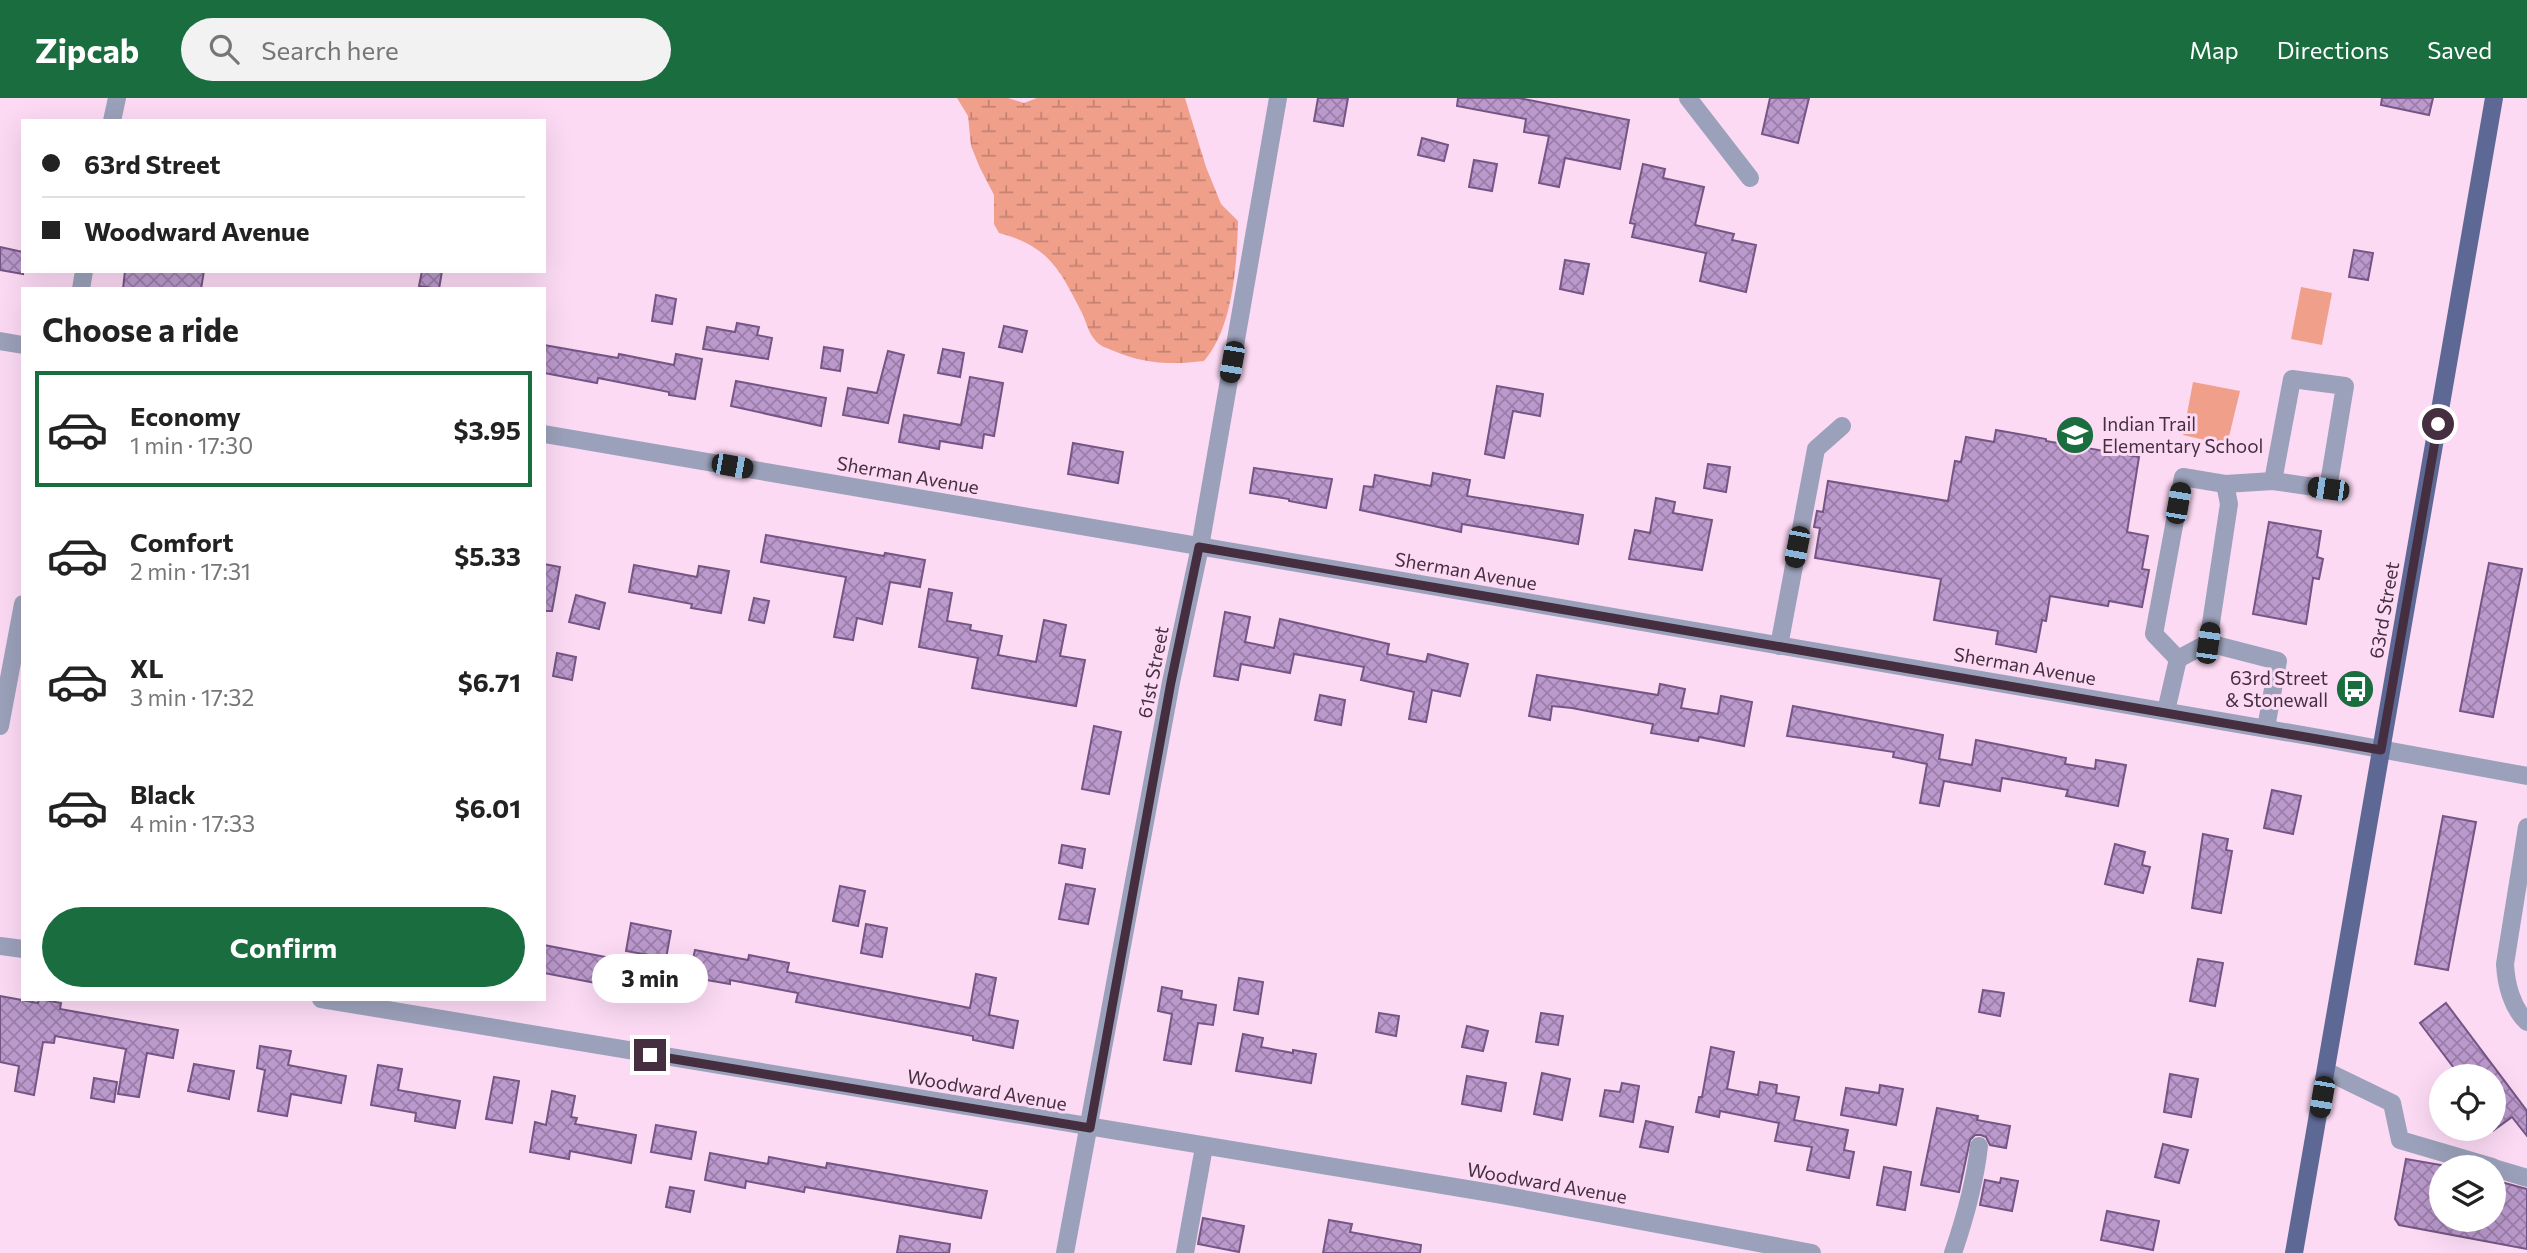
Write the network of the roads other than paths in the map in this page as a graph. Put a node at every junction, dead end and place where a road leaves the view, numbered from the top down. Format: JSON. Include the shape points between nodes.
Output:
{"nodes":[{"id":1,"x":117,"y":98,"type":"edge"},
{"id":2,"x":1278,"y":98,"type":"edge"},
{"id":3,"x":1688,"y":98,"type":"edge"},
{"id":4,"x":2494,"y":98,"type":"edge"},
{"id":5,"x":112,"y":119,"type":"edge"},
{"id":6,"x":1750,"y":178,"type":"dead end"},
{"id":7,"x":0,"y":341,"type":"edge"},
{"id":8,"x":21,"y":345,"type":"edge"},
{"id":9,"x":1842,"y":426,"type":"dead end"},
{"id":10,"x":546,"y":434,"type":"edge"},
{"id":11,"x":2273,"y":481,"type":"junction"},
{"id":12,"x":2225,"y":484,"type":"junction"},
{"id":13,"x":1199,"y":547,"type":"junction"},
{"id":14,"x":21,"y":615,"type":"edge"},
{"id":15,"x":2208,"y":643,"type":"junction"},
{"id":16,"x":1779,"y":646,"type":"junction"},
{"id":17,"x":2178,"y":659,"type":"junction"},
{"id":18,"x":2166,"y":711,"type":"junction"},
{"id":19,"x":0,"y":726,"type":"edge"},
{"id":20,"x":2266,"y":729,"type":"junction"},
{"id":21,"x":2381,"y":750,"type":"junction"},
{"id":22,"x":2527,"y":776,"type":"edge"},
{"id":23,"x":2527,"y":827,"type":"edge"},
{"id":24,"x":0,"y":946,"type":"edge"},
{"id":25,"x":21,"y":949,"type":"edge"},
{"id":26,"x":333,"y":1001,"type":"edge"},
{"id":27,"x":2527,"y":1023,"type":"edge"},
{"id":28,"x":2326,"y":1071,"type":"junction"},
{"id":29,"x":1090,"y":1128,"type":"junction"},
{"id":30,"x":1979,"y":1146,"type":"dead end"},
{"id":31,"x":1204,"y":1147,"type":"junction"},
{"id":32,"x":2450,"y":1155,"type":"edge"},
{"id":33,"x":2506,"y":1172,"type":"edge"},
{"id":34,"x":2527,"y":1178,"type":"edge"},
{"id":35,"x":1960,"y":1229,"type":"junction"},
{"id":36,"x":1065,"y":1253,"type":"edge"},
{"id":37,"x":1185,"y":1253,"type":"edge"},
{"id":38,"x":1812,"y":1253,"type":"edge"},
{"id":39,"x":1953,"y":1253,"type":"edge"},
{"id":40,"x":1968,"y":1253,"type":"edge"},
{"id":41,"x":2294,"y":1253,"type":"edge"}],
"edges":[{"from":1,"to":5,"type":"street"},
{"from":2,"to":13,"type":"street","name":"61st Street"},
{"from":3,"to":6,"type":"street"},
{"from":4,"to":21,"type":"main road","name":"63rd Street"},
{"from":7,"to":8,"type":"street"},
{"from":9,"to":16,"type":"street","via":[[1816,449]]},
{"from":10,"to":13,"type":"street","name":"Sherman Avenue"},
{"from":11,"to":11,"type":"street","via":[[2328,489],[2346,386],[2292,379]]},
{"from":11,"to":12,"type":"street"},
{"from":12,"to":15,"type":"street","via":[[2229,504]]},
{"from":12,"to":17,"type":"street","via":[[2183,477],[2154,634]]},
{"from":13,"to":16,"type":"street","name":"Sherman Avenue"},
{"from":13,"to":29,"type":"street","name":"61st Street"},
{"from":14,"to":19,"type":"street"},
{"from":15,"to":17,"type":"street"},
{"from":15,"to":20,"type":"street","via":[[2278,661]]},
{"from":16,"to":18,"type":"street","name":"Sherman Avenue"},
{"from":17,"to":18,"type":"street"},
{"from":18,"to":20,"type":"street","name":"Sherman Avenue"},
{"from":20,"to":21,"type":"street","name":"Sherman Avenue"},
{"from":21,"to":22,"type":"street","name":"Sherman Avenue"},
{"from":21,"to":28,"type":"main road","name":"63rd Street"},
{"from":23,"to":27,"type":"street","via":[[2505,964],[2518,1014]]},
{"from":24,"to":25,"type":"street"},
{"from":26,"to":29,"type":"street","name":"Woodward Avenue"},
{"from":28,"to":32,"type":"street","via":[[2392,1103],[2400,1140]]},
{"from":28,"to":41,"type":"main road","name":"63rd Street"},
{"from":29,"to":31,"type":"street","name":"Woodward Avenue"},
{"from":29,"to":36,"type":"street","name":"61st Street"},
{"from":30,"to":35,"type":"street"},
{"from":31,"to":37,"type":"street"},
{"from":31,"to":38,"type":"street","name":"Woodward Avenue","via":[[1497,1194]]},
{"from":33,"to":34,"type":"street"},
{"from":35,"to":39,"type":"street"},
{"from":35,"to":40,"type":"street"}]}
